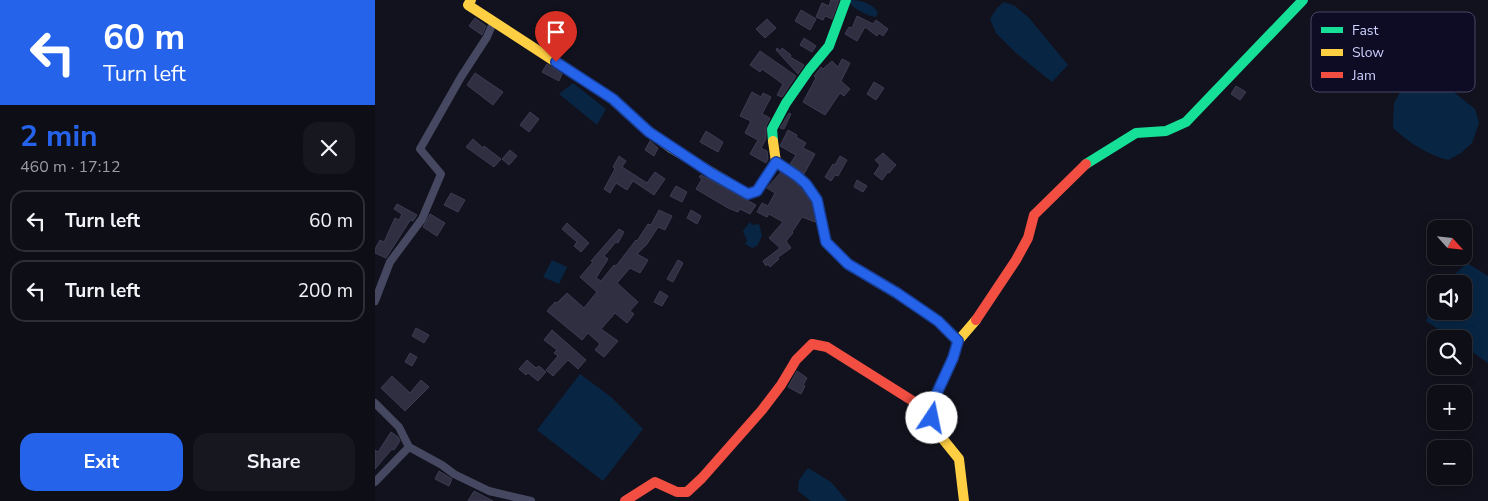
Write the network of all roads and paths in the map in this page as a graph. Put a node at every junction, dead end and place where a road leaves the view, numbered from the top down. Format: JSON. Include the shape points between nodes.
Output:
{"nodes":[{"id":1,"x":471,"y":0,"type":"edge"},
{"id":2,"x":846,"y":0,"type":"edge"},
{"id":3,"x":1303,"y":0,"type":"edge"},
{"id":4,"x":493,"y":23,"type":"junction"},
{"id":5,"x":776,"y":162,"type":"junction"},
{"id":6,"x":375,"y":301,"type":"edge"},
{"id":7,"x":958,"y":341,"type":"junction"},
{"id":8,"x":375,"y":403,"type":"edge"},
{"id":9,"x":930,"y":408,"type":"junction"},
{"id":10,"x":409,"y":447,"type":"junction"},
{"id":11,"x":375,"y":482,"type":"edge"},
{"id":12,"x":531,"y":501,"type":"edge"},
{"id":13,"x":625,"y":501,"type":"edge"},
{"id":14,"x":964,"y":501,"type":"edge"}],
"edges":[{"from":1,"to":4,"type":"street","via":[[468,5]]},
{"from":2,"to":5,"type":"street","via":[[829,46],[786,103],[772,128]]},
{"from":3,"to":7,"type":"street","via":[[1186,122],[1166,131],[1136,132],[1086,164],[1059,189],[1035,215],[1016,260]]},
{"from":4,"to":5,"type":"street","via":[[613,99],[649,132],[748,194],[757,191]]},
{"from":4,"to":6,"type":"street","via":[[420,149],[441,174],[422,218],[390,262]]},
{"from":5,"to":7,"type":"street","via":[[806,184],[817,200],[826,242],[848,264],[938,321]]},
{"from":7,"to":9,"type":"street"},
{"from":8,"to":10,"type":"street","via":[[399,426]]},
{"from":9,"to":13,"type":"street","via":[[916,403],[827,347],[812,344],[796,360],[762,410],[687,492],[677,492],[655,482]]},
{"from":9,"to":14,"type":"street","via":[[934,428],[959,459]]},
{"from":10,"to":11,"type":"street"},
{"from":10,"to":12,"type":"street","via":[[489,491]]}]}
